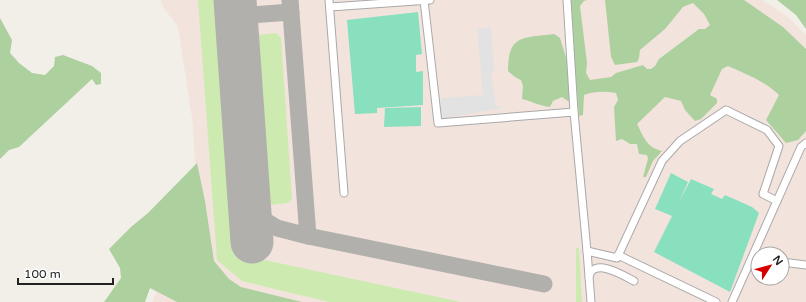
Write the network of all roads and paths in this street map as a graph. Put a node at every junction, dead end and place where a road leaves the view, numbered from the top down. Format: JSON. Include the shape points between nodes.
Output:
{"nodes":[{"id":1,"x":424,"y":0,"type":"edge"},
{"id":2,"x":430,"y":0,"type":"edge"},
{"id":3,"x":567,"y":0,"type":"edge"},
{"id":4,"x":329,"y":3,"type":"edge"},
{"id":5,"x":574,"y":112,"type":"junction"},
{"id":6,"x":806,"y":142,"type":"edge"},
{"id":7,"x":344,"y":193,"type":"dead end"},
{"id":8,"x":777,"y":201,"type":"junction"},
{"id":9,"x":760,"y":246,"type":"edge"},
{"id":10,"x":587,"y":251,"type":"junction"},
{"id":11,"x":618,"y":255,"type":"junction"},
{"id":12,"x":790,"y":263,"type":"edge"},
{"id":13,"x":806,"y":265,"type":"edge"},
{"id":14,"x":750,"y":268,"type":"edge"},
{"id":15,"x":589,"y":278,"type":"junction"},
{"id":16,"x":634,"y":281,"type":"dead end"},
{"id":17,"x":590,"y":302,"type":"edge"},
{"id":18,"x":716,"y":302,"type":"edge"},
{"id":19,"x":732,"y":302,"type":"edge"}],
"edges":[{"from":1,"to":2,"type":"lane"},
{"from":1,"to":4,"type":"lane"},
{"from":1,"to":5,"type":"lane","via":[[438,123]]},
{"from":3,"to":5,"type":"lane"},
{"from":4,"to":7,"type":"lane"},
{"from":5,"to":10,"type":"lane"},
{"from":6,"to":8,"type":"lane","via":[[801,147]]},
{"from":8,"to":9,"type":"lane"},
{"from":8,"to":11,"type":"lane","via":[[763,194],[779,146],[768,130],[726,110],[680,141],[662,161]]},
{"from":10,"to":11,"type":"lane","via":[[617,258]]},
{"from":10,"to":15,"type":"lane"},
{"from":11,"to":18,"type":"lane"},
{"from":12,"to":13,"type":"lane"},
{"from":14,"to":19,"type":"lane"},
{"from":15,"to":16,"type":"lane","via":[[590,272],[600,268],[618,272]]},
{"from":15,"to":17,"type":"lane"}]}
